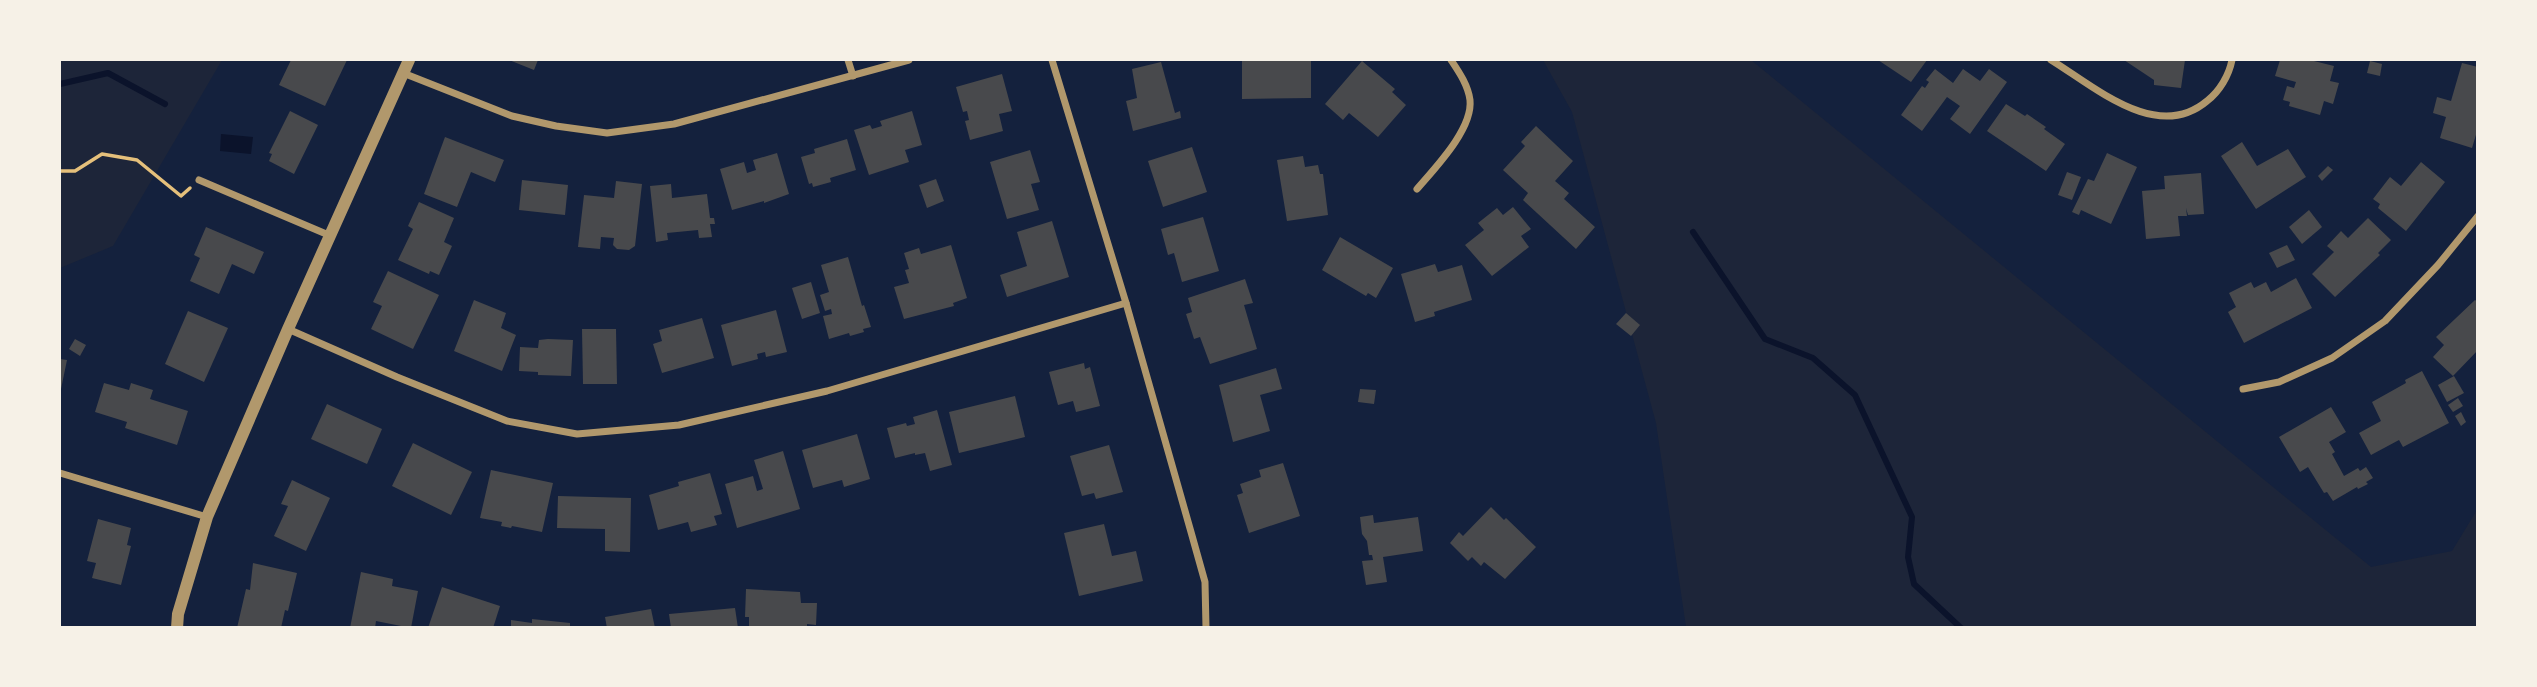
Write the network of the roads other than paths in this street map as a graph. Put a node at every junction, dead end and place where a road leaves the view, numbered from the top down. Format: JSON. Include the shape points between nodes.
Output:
{"nodes":[{"id":1,"x":409,"y":60,"type":"edge"},
{"id":2,"x":848,"y":60,"type":"edge"},
{"id":3,"x":909,"y":60,"type":"edge"},
{"id":4,"x":1052,"y":60,"type":"edge"},
{"id":5,"x":1451,"y":60,"type":"edge"},
{"id":6,"x":2051,"y":60,"type":"edge"},
{"id":7,"x":2232,"y":60,"type":"edge"},
{"id":8,"x":403,"y":73,"type":"junction"},
{"id":9,"x":853,"y":76,"type":"junction"},
{"id":10,"x":199,"y":180,"type":"road end"},
{"id":11,"x":1417,"y":189,"type":"dead end"},
{"id":12,"x":2477,"y":216,"type":"edge"},
{"id":13,"x":331,"y":236,"type":"junction"},
{"id":14,"x":1126,"y":303,"type":"junction"},
{"id":15,"x":288,"y":329,"type":"junction"},
{"id":16,"x":2243,"y":389,"type":"dead end"},
{"id":17,"x":60,"y":473,"type":"edge"},
{"id":18,"x":207,"y":517,"type":"junction"},
{"id":19,"x":177,"y":628,"type":"edge"},
{"id":20,"x":1206,"y":628,"type":"edge"}],
"edges":[{"from":1,"to":8,"type":"street"},
{"from":2,"to":9,"type":"street"},
{"from":3,"to":9,"type":"street"},
{"from":4,"to":14,"type":"street"},
{"from":5,"to":11,"type":"street","via":[[1465,83],[1469,115],[1448,152]]},
{"from":6,"to":7,"type":"street","via":[[2137,112],[2168,118],[2196,111],[2215,95]]},
{"from":8,"to":9,"type":"street","via":[[512,116],[607,133],[674,124]]},
{"from":8,"to":13,"type":"street"},
{"from":10,"to":13,"type":"street"},
{"from":12,"to":16,"type":"street","via":[[2385,321],[2332,358],[2279,382]]},
{"from":13,"to":15,"type":"street"},
{"from":14,"to":15,"type":"street","via":[[827,391],[679,425],[577,434],[507,421]]},
{"from":14,"to":20,"type":"street","via":[[1205,582]]},
{"from":15,"to":18,"type":"street"},
{"from":17,"to":18,"type":"street"},
{"from":18,"to":19,"type":"street"}]}
